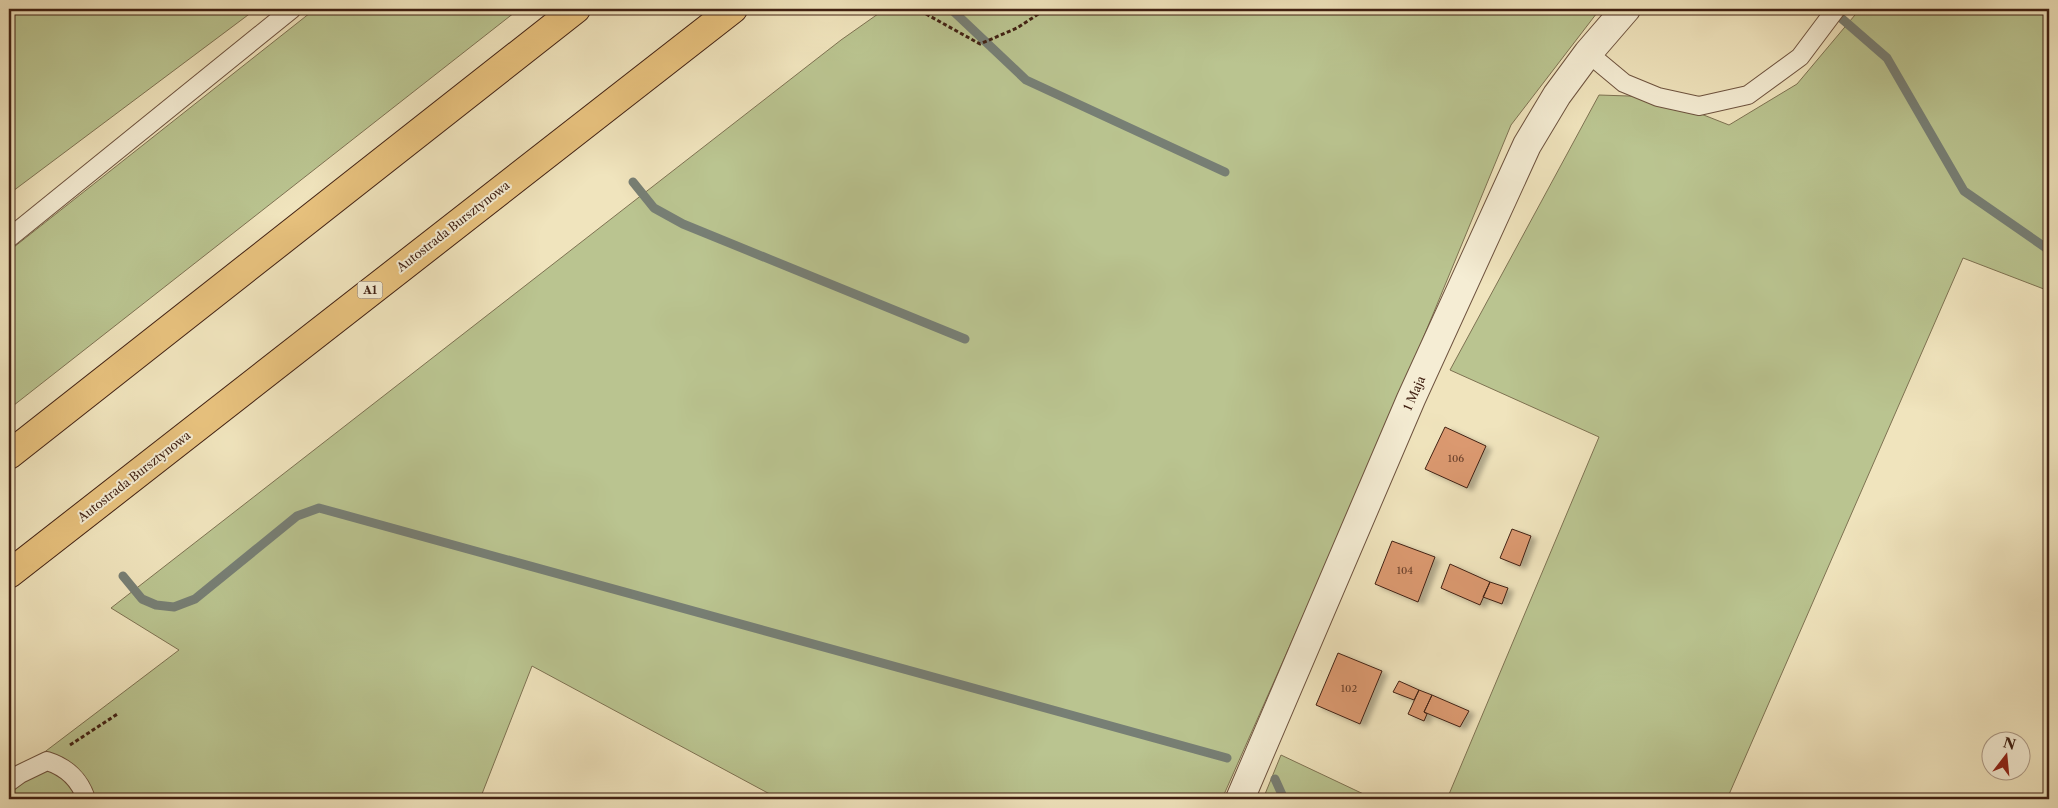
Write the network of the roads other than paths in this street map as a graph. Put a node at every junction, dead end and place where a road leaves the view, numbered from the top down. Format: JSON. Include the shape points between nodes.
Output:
{"nodes":[{"id":1,"x":292,"y":9,"type":"edge"},
{"id":2,"x":576,"y":9,"type":"edge"},
{"id":3,"x":733,"y":9,"type":"edge"},
{"id":4,"x":1626,"y":9,"type":"edge"},
{"id":5,"x":1836,"y":9,"type":"edge"},
{"id":6,"x":1588,"y":53,"type":"junction"},
{"id":7,"x":9,"y":238,"type":"edge"},
{"id":8,"x":9,"y":455,"type":"edge"},
{"id":9,"x":9,"y":574,"type":"edge"},
{"id":10,"x":9,"y":782,"type":"edge"},
{"id":11,"x":86,"y":799,"type":"edge"},
{"id":12,"x":1240,"y":799,"type":"edge"}],
"edges":[{"from":1,"to":7,"type":"lane"},
{"from":2,"to":8,"type":"highway"},
{"from":3,"to":9,"type":"highway","name":"Autostrada Bursztynowa","number":"A1"},
{"from":4,"to":6,"type":"street","name":"1 Maja"},
{"from":5,"to":6,"type":"lane","via":[[1800,57],[1748,95],[1699,106],[1658,97],[1624,83]]},
{"from":6,"to":12,"type":"street","name":"1 Maja","via":[[1557,95],[1527,145],[1411,399]]},
{"from":10,"to":11,"type":"lane","via":[[47,761],[72,774]]}]}
